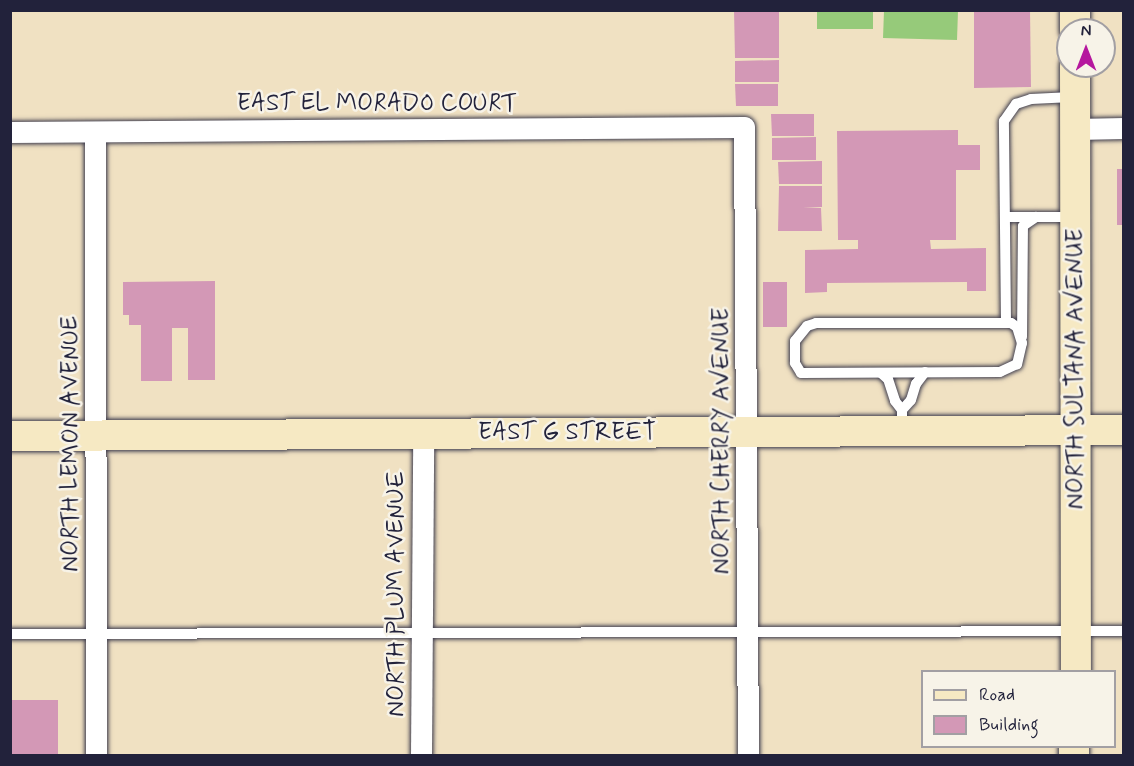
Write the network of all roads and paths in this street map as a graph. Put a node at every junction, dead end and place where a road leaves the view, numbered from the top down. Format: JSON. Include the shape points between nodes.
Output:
{"nodes":[{"id":1,"x":1075,"y":78,"type":"edge"},
{"id":2,"x":1075,"y":97,"type":"junction"},
{"id":3,"x":744,"y":127,"type":"joint"},
{"id":4,"x":1124,"y":128,"type":"edge"},
{"id":5,"x":1075,"y":129,"type":"junction"},
{"id":6,"x":10,"y":132,"type":"edge"},
{"id":7,"x":95,"y":132,"type":"junction"},
{"id":8,"x":1005,"y":217,"type":"junction"},
{"id":9,"x":1036,"y":217,"type":"junction"},
{"id":10,"x":1075,"y":217,"type":"junction"},
{"id":11,"x":1006,"y":323,"type":"junction"},
{"id":12,"x":1022,"y":343,"type":"junction"},
{"id":13,"x":925,"y":372,"type":"junction"},
{"id":14,"x":881,"y":373,"type":"junction"},
{"id":15,"x":902,"y":420,"type":"junction"},
{"id":16,"x":1076,"y":430,"type":"junction"},
{"id":17,"x":1124,"y":430,"type":"edge"},
{"id":18,"x":748,"y":432,"type":"junction"},
{"id":19,"x":423,"y":433,"type":"junction"},
{"id":20,"x":10,"y":436,"type":"edge"},
{"id":21,"x":96,"y":436,"type":"junction"},
{"id":22,"x":423,"y":631,"type":"junction"},
{"id":23,"x":748,"y":631,"type":"junction"},
{"id":24,"x":1077,"y":631,"type":"junction"},
{"id":25,"x":1124,"y":631,"type":"edge"},
{"id":26,"x":10,"y":634,"type":"edge"},
{"id":27,"x":97,"y":634,"type":"junction"},
{"id":28,"x":1076,"y":670,"type":"edge"},
{"id":29,"x":96,"y":756,"type":"edge"},
{"id":30,"x":421,"y":756,"type":"edge"},
{"id":31,"x":748,"y":756,"type":"edge"}],
"edges":[{"from":1,"to":2,"type":"street","name":"NORTH SULTANA AVENUE"},
{"from":2,"to":5,"type":"street","name":"NORTH SULTANA AVENUE"},
{"from":2,"to":8,"type":"lane","via":[[1031,99],[1016,104],[1004,121]]},
{"from":3,"to":7,"type":"street","name":"EAST EL MORADO COURT"},
{"from":3,"to":18,"type":"street","name":"NORTH CHERRY AVENUE"},
{"from":4,"to":5,"type":"street"},
{"from":5,"to":10,"type":"street","name":"NORTH SULTANA AVENUE"},
{"from":6,"to":7,"type":"street","name":"EAST EL MORADO COURT"},
{"from":7,"to":21,"type":"street","name":"NORTH LEMON AVENUE"},
{"from":8,"to":9,"type":"lane"},
{"from":8,"to":11,"type":"lane"},
{"from":9,"to":10,"type":"lane"},
{"from":9,"to":12,"type":"lane","via":[[1023,226]]},
{"from":10,"to":16,"type":"street","name":"NORTH SULTANA AVENUE"},
{"from":11,"to":12,"type":"lane","via":[[1017,327]]},
{"from":11,"to":14,"type":"lane","via":[[816,323],[807,326],[795,341],[795,363],[801,373]]},
{"from":12,"to":13,"type":"lane","via":[[1017,364],[1000,372]]},
{"from":13,"to":14,"type":"lane"},
{"from":13,"to":15,"type":"lane"},
{"from":14,"to":15,"type":"lane","via":[[888,379]]},
{"from":15,"to":16,"type":"street","name":"EAST G STREET"},
{"from":15,"to":18,"type":"street","name":"EAST G STREET"},
{"from":16,"to":17,"type":"street","name":"EAST G STREET"},
{"from":16,"to":24,"type":"street","name":"NORTH SULTANA AVENUE"},
{"from":18,"to":19,"type":"street","name":"EAST G STREET"},
{"from":18,"to":23,"type":"street","name":"NORTH CHERRY AVENUE"},
{"from":19,"to":21,"type":"street","name":"EAST G STREET"},
{"from":19,"to":22,"type":"street","name":"NORTH PLUM AVENUE"},
{"from":20,"to":21,"type":"street","name":"EAST G STREET"},
{"from":21,"to":27,"type":"street","name":"NORTH LEMON AVENUE"},
{"from":22,"to":23,"type":"lane"},
{"from":22,"to":27,"type":"lane"},
{"from":22,"to":30,"type":"street","name":"NORTH PLUM AVENUE"},
{"from":23,"to":24,"type":"lane"},
{"from":23,"to":31,"type":"street","name":"NORTH CHERRY AVENUE"},
{"from":24,"to":25,"type":"lane"},
{"from":24,"to":28,"type":"street","name":"NORTH SULTANA AVENUE"},
{"from":26,"to":27,"type":"lane"},
{"from":27,"to":29,"type":"street","name":"NORTH LEMON AVENUE"}]}
